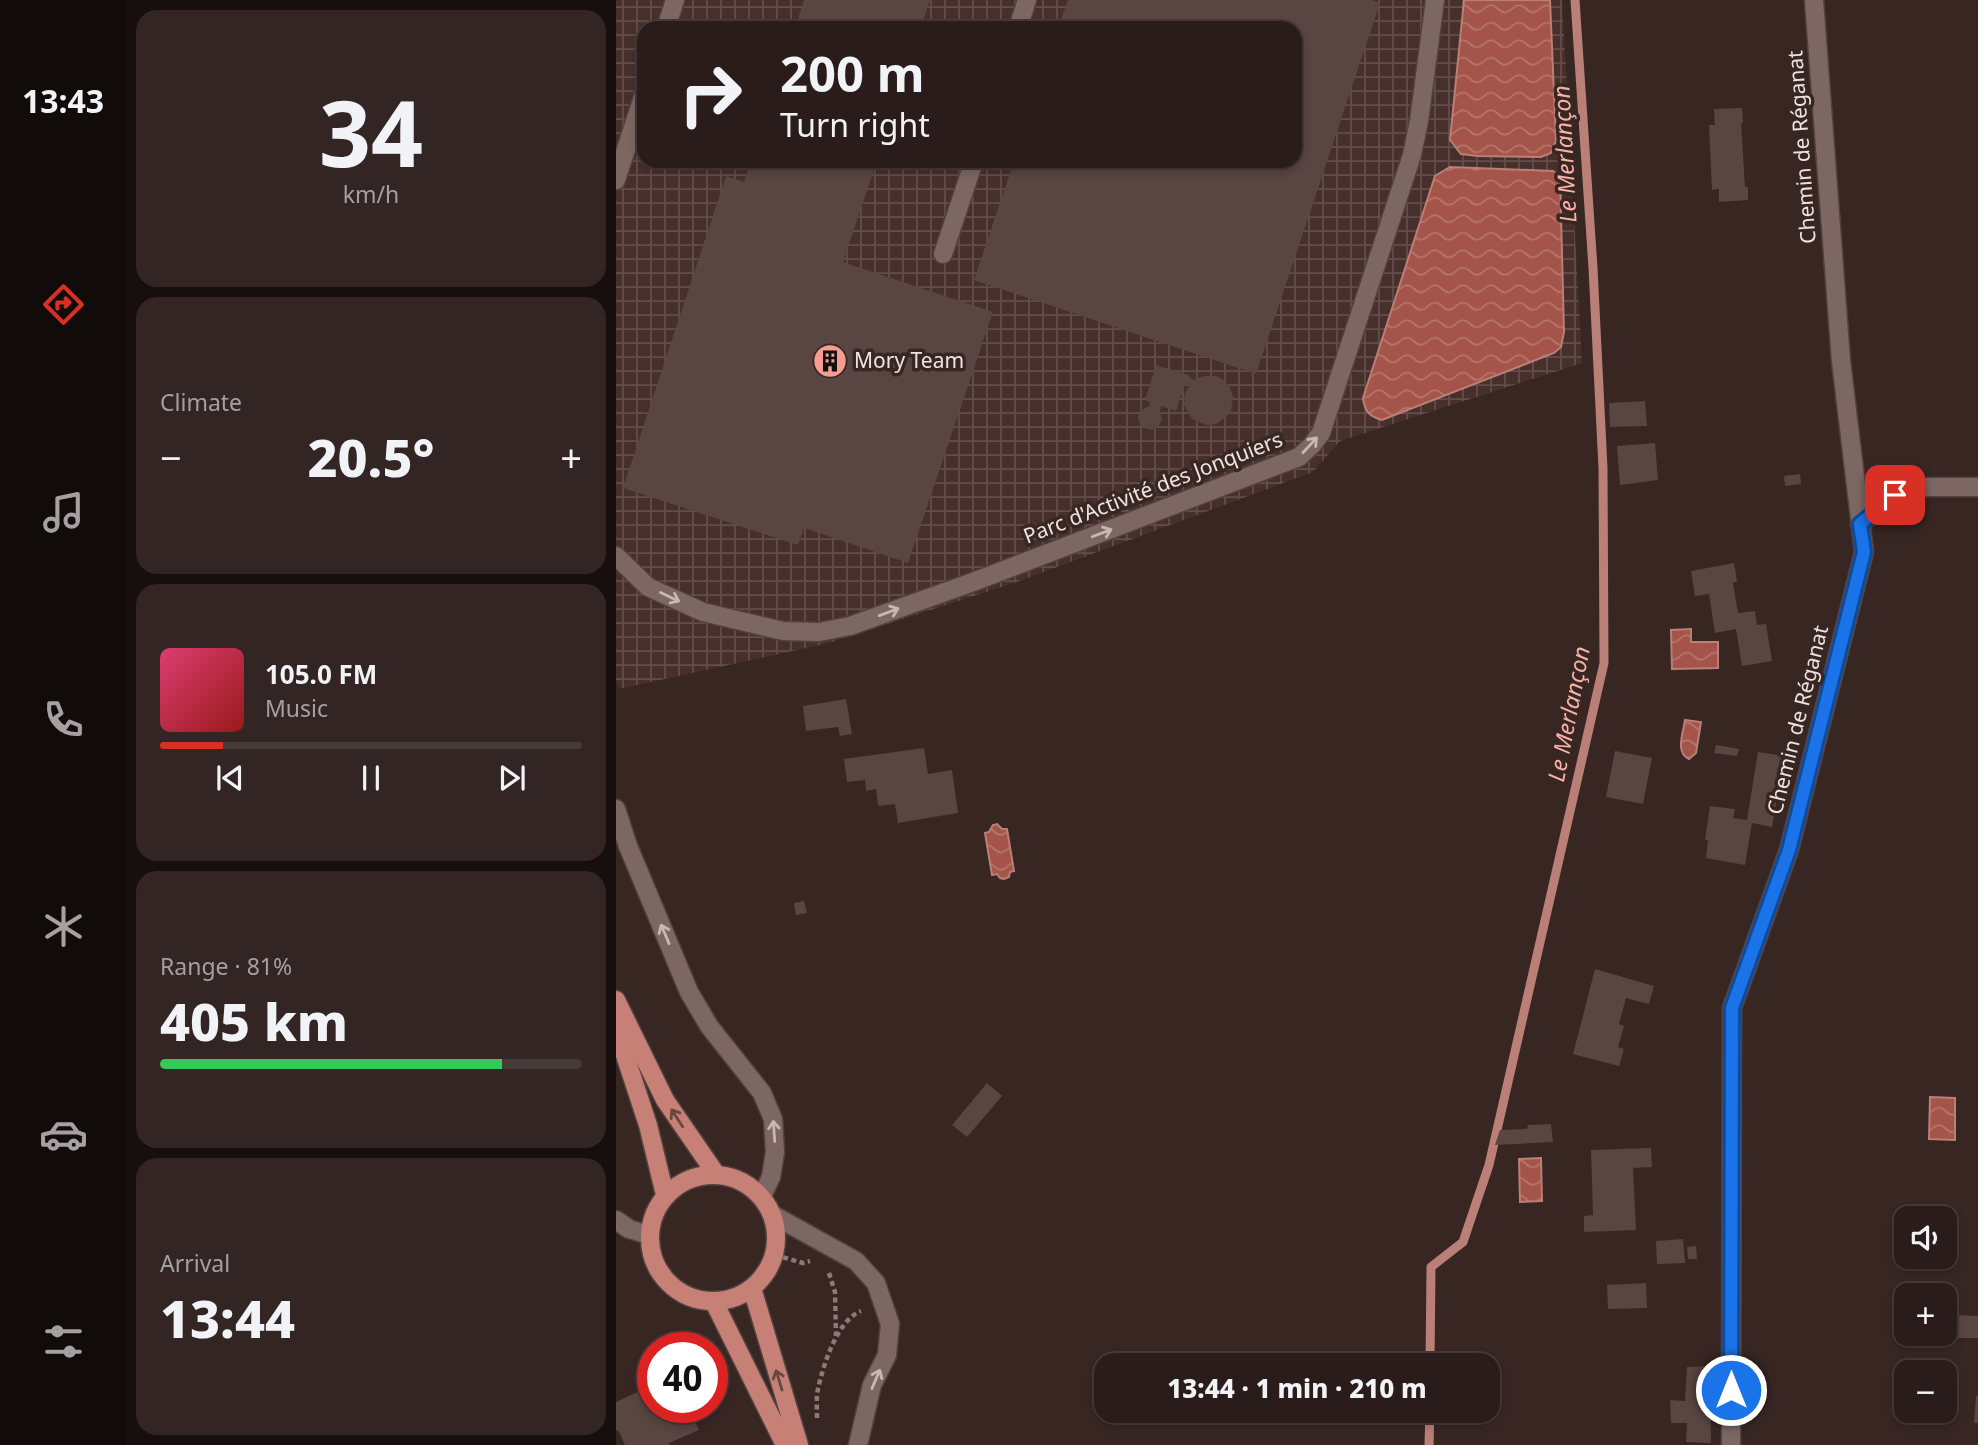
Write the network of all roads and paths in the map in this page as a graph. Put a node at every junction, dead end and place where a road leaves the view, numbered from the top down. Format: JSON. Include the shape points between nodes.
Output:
{"nodes":[{"id":1,"x":675,"y":0,"type":"edge"},
{"id":2,"x":1027,"y":0,"type":"edge"},
{"id":3,"x":1435,"y":0,"type":"edge"},
{"id":4,"x":1814,"y":0,"type":"edge"},
{"id":5,"x":668,"y":21,"type":"edge"},
{"id":6,"x":1020,"y":21,"type":"edge"},
{"id":7,"x":637,"y":116,"type":"edge"},
{"id":8,"x":972,"y":168,"type":"edge"},
{"id":9,"x":616,"y":180,"type":"edge"},
{"id":10,"x":943,"y":254,"type":"dead end"},
{"id":11,"x":1978,"y":487,"type":"edge"},
{"id":12,"x":1860,"y":524,"type":"junction"},
{"id":13,"x":616,"y":556,"type":"edge"},
{"id":14,"x":616,"y":809,"type":"edge"},
{"id":15,"x":616,"y":1000,"type":"edge"},
{"id":16,"x":616,"y":1028,"type":"edge"},
{"id":17,"x":716,"y":1174,"type":"junction"},
{"id":18,"x":666,"y":1195,"type":"junction"},
{"id":19,"x":762,"y":1196,"type":"junction"},
{"id":20,"x":773,"y":1215,"type":"junction"},
{"id":21,"x":616,"y":1220,"type":"edge"},
{"id":22,"x":649,"y":1235,"type":"junction"},
{"id":23,"x":775,"y":1255,"type":"junction"},
{"id":24,"x":812,"y":1261,"type":"dead end"},
{"id":25,"x":824,"y":1268,"type":"dead end"},
{"id":26,"x":752,"y":1289,"type":"junction"},
{"id":27,"x":713,"y":1302,"type":"junction"},
{"id":28,"x":883,"y":1303,"type":"junction"},
{"id":29,"x":836,"y":1337,"type":"junction"},
{"id":30,"x":817,"y":1420,"type":"dead end"},
{"id":31,"x":785,"y":1445,"type":"edge"},
{"id":32,"x":799,"y":1445,"type":"edge"},
{"id":33,"x":858,"y":1445,"type":"edge"},
{"id":34,"x":1731,"y":1445,"type":"edge"}],
"edges":[{"from":1,"to":5,"type":"street"},
{"from":2,"to":6,"type":"street"},
{"from":13,"to":3,"type":"street","name":"Parc d'Activité des Jonquiers","one_way":true,"via":[[648,587],[703,612],[783,631],[819,632],[850,626],[973,582],[1299,457],[1321,433],[1412,155]]},
{"from":4,"to":12,"type":"street","name":"Chemin de Réganat","via":[[1841,361]]},
{"from":7,"to":9,"type":"street"},
{"from":8,"to":10,"type":"street"},
{"from":11,"to":12,"type":"street","via":[[1926,487],[1895,495]]},
{"from":12,"to":34,"type":"street","name":"Chemin de Réganat","via":[[1864,552],[1789,850],[1732,1008]]},
{"from":19,"to":14,"type":"street","one_way":true,"via":[[775,1152],[773,1119],[762,1093],[709,1026],[689,992]]},
{"from":17,"to":15,"type":"main road","one_way":true,"via":[[665,1100]]},
{"from":16,"to":18,"type":"main road"},
{"from":17,"to":18,"type":"main road","via":[[680,1183]]},
{"from":17,"to":19,"type":"main road","via":[[749,1184]]},
{"from":18,"to":22,"type":"main road","via":[[654,1214]]},
{"from":19,"to":20,"type":"main road"},
{"from":20,"to":23,"type":"main road"},
{"from":20,"to":28,"type":"street","via":[[856,1261],[876,1283]]},
{"from":21,"to":22,"type":"street"},
{"from":22,"to":27,"type":"main road","via":[[652,1255],[668,1282],[693,1298]]},
{"from":23,"to":24,"type":"path"},
{"from":23,"to":26,"type":"main road"},
{"from":25,"to":29,"type":"path","via":[[835,1292]]},
{"from":26,"to":27,"type":"main road"},
{"from":32,"to":26,"type":"main road","one_way":true},
{"from":27,"to":31,"type":"main road"},
{"from":28,"to":29,"type":"path","via":[[853,1314]]},
{"from":33,"to":28,"type":"street","one_way":true,"via":[[872,1385],[887,1355],[890,1324]]},
{"from":29,"to":30,"type":"path","via":[[817,1391]]}]}
